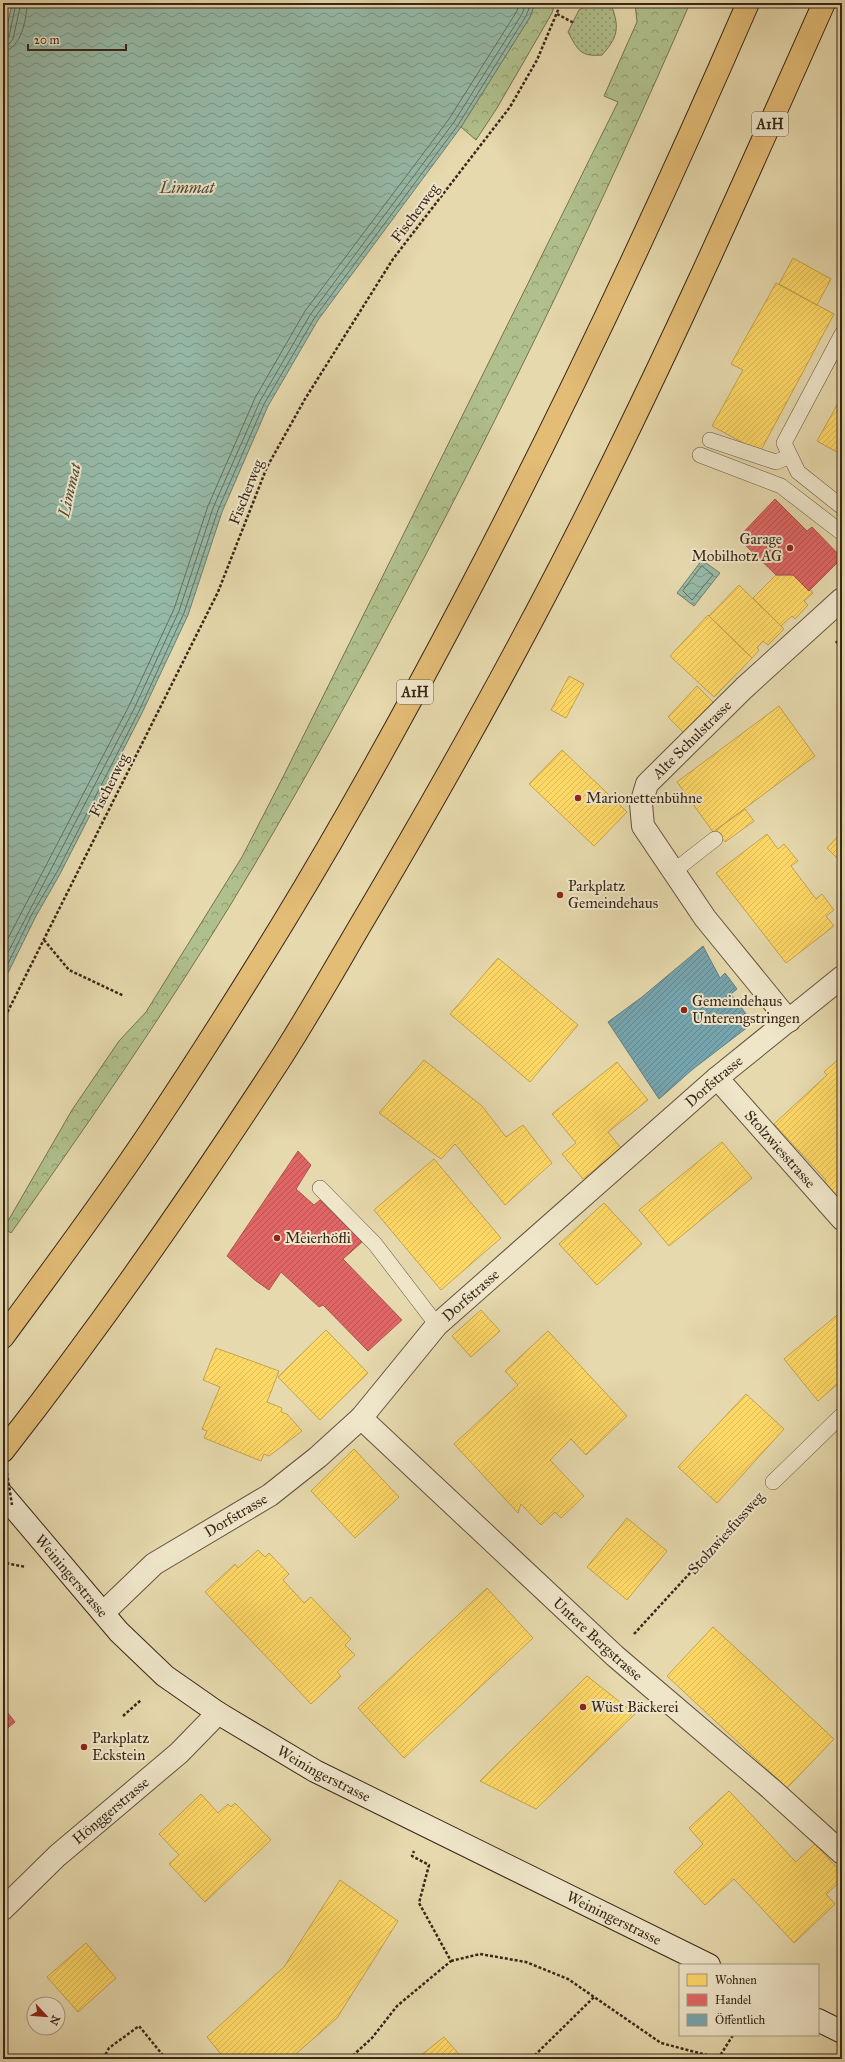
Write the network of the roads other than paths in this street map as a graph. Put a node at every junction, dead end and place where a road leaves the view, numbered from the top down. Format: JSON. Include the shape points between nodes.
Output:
{"nodes":[{"id":1,"x":748,"y":3,"type":"edge"},
{"id":2,"x":824,"y":3,"type":"edge"},
{"id":3,"x":842,"y":334,"type":"edge"},
{"id":4,"x":710,"y":440,"type":"dead end"},
{"id":5,"x":700,"y":455,"type":"dead end"},
{"id":6,"x":790,"y":456,"type":"junction"},
{"id":7,"x":842,"y":507,"type":"edge"},
{"id":8,"x":842,"y":533,"type":"edge"},
{"id":9,"x":842,"y":598,"type":"edge"},
{"id":10,"x":715,"y":839,"type":"dead end"},
{"id":11,"x":674,"y":871,"type":"junction"},
{"id":12,"x":842,"y":977,"type":"edge"},
{"id":13,"x":789,"y":1021,"type":"junction"},
{"id":14,"x":717,"y":1078,"type":"junction"},
{"id":15,"x":320,"y":1188,"type":"dead end"},
{"id":16,"x":842,"y":1219,"type":"edge"},
{"id":17,"x":437,"y":1325,"type":"junction"},
{"id":18,"x":3,"y":1337,"type":"edge"},
{"id":19,"x":842,"y":1415,"type":"edge"},
{"id":20,"x":361,"y":1418,"type":"junction"},
{"id":21,"x":3,"y":1450,"type":"edge"},
{"id":22,"x":773,"y":1482,"type":"road end"},
{"id":23,"x":7,"y":1500,"type":"edge"},
{"id":24,"x":103,"y":1613,"type":"junction"},
{"id":25,"x":218,"y":1713,"type":"junction"},
{"id":26,"x":842,"y":1853,"type":"edge"},
{"id":27,"x":3,"y":1909,"type":"edge"},
{"id":28,"x":707,"y":1964,"type":"edge"},
{"id":29,"x":819,"y":2020,"type":"edge"},
{"id":30,"x":842,"y":2032,"type":"edge"}],
"edges":[{"from":1,"to":18,"type":"highway","number":"A1H","via":[[698,119],[535,465],[426,673],[353,804],[281,926],[154,1126]]},
{"from":2,"to":21,"type":"highway","number":"A1H","via":[[716,245],[637,411],[555,576],[428,810],[277,1064],[121,1294]]},
{"from":3,"to":6,"type":"lane","via":[[784,443]]},
{"from":4,"to":6,"type":"lane","via":[[776,462]]},
{"from":5,"to":8,"type":"lane","via":[[781,486]]},
{"from":6,"to":7,"type":"lane","via":[[798,472]]},
{"from":9,"to":11,"type":"street","name":"Alte Schulstrasse","via":[[744,688],[646,784],[641,804],[643,826]]},
{"from":10,"to":11,"type":"lane"},
{"from":11,"to":13,"type":"street","name":"Alte Schulstrasse","via":[[704,918]]},
{"from":12,"to":13,"type":"street","name":"Dorfstrasse"},
{"from":13,"to":14,"type":"street","name":"Dorfstrasse"},
{"from":14,"to":16,"type":"street","name":"Stolzwiesstrasse"},
{"from":14,"to":17,"type":"street","name":"Dorfstrasse"},
{"from":15,"to":17,"type":"lane","via":[[375,1244]]},
{"from":17,"to":20,"type":"street","name":"Dorfstrasse"},
{"from":19,"to":22,"type":"lane","name":"Stolzwiesfussweg"},
{"from":20,"to":24,"type":"street","name":"Dorfstrasse","via":[[270,1495],[154,1564]]},
{"from":20,"to":26,"type":"street","name":"Untere Bergstrasse","via":[[615,1656]]},
{"from":23,"to":24,"type":"street","name":"Weiningerstrasse"},
{"from":24,"to":25,"type":"street","name":"Weiningerstrasse","via":[[165,1676]]},
{"from":25,"to":27,"type":"street","name":"Hönggerstrasse","via":[[179,1753],[57,1856]]},
{"from":25,"to":28,"type":"street","name":"Weiningerstrasse","via":[[315,1771]]},
{"from":29,"to":30,"type":"street"}]}
